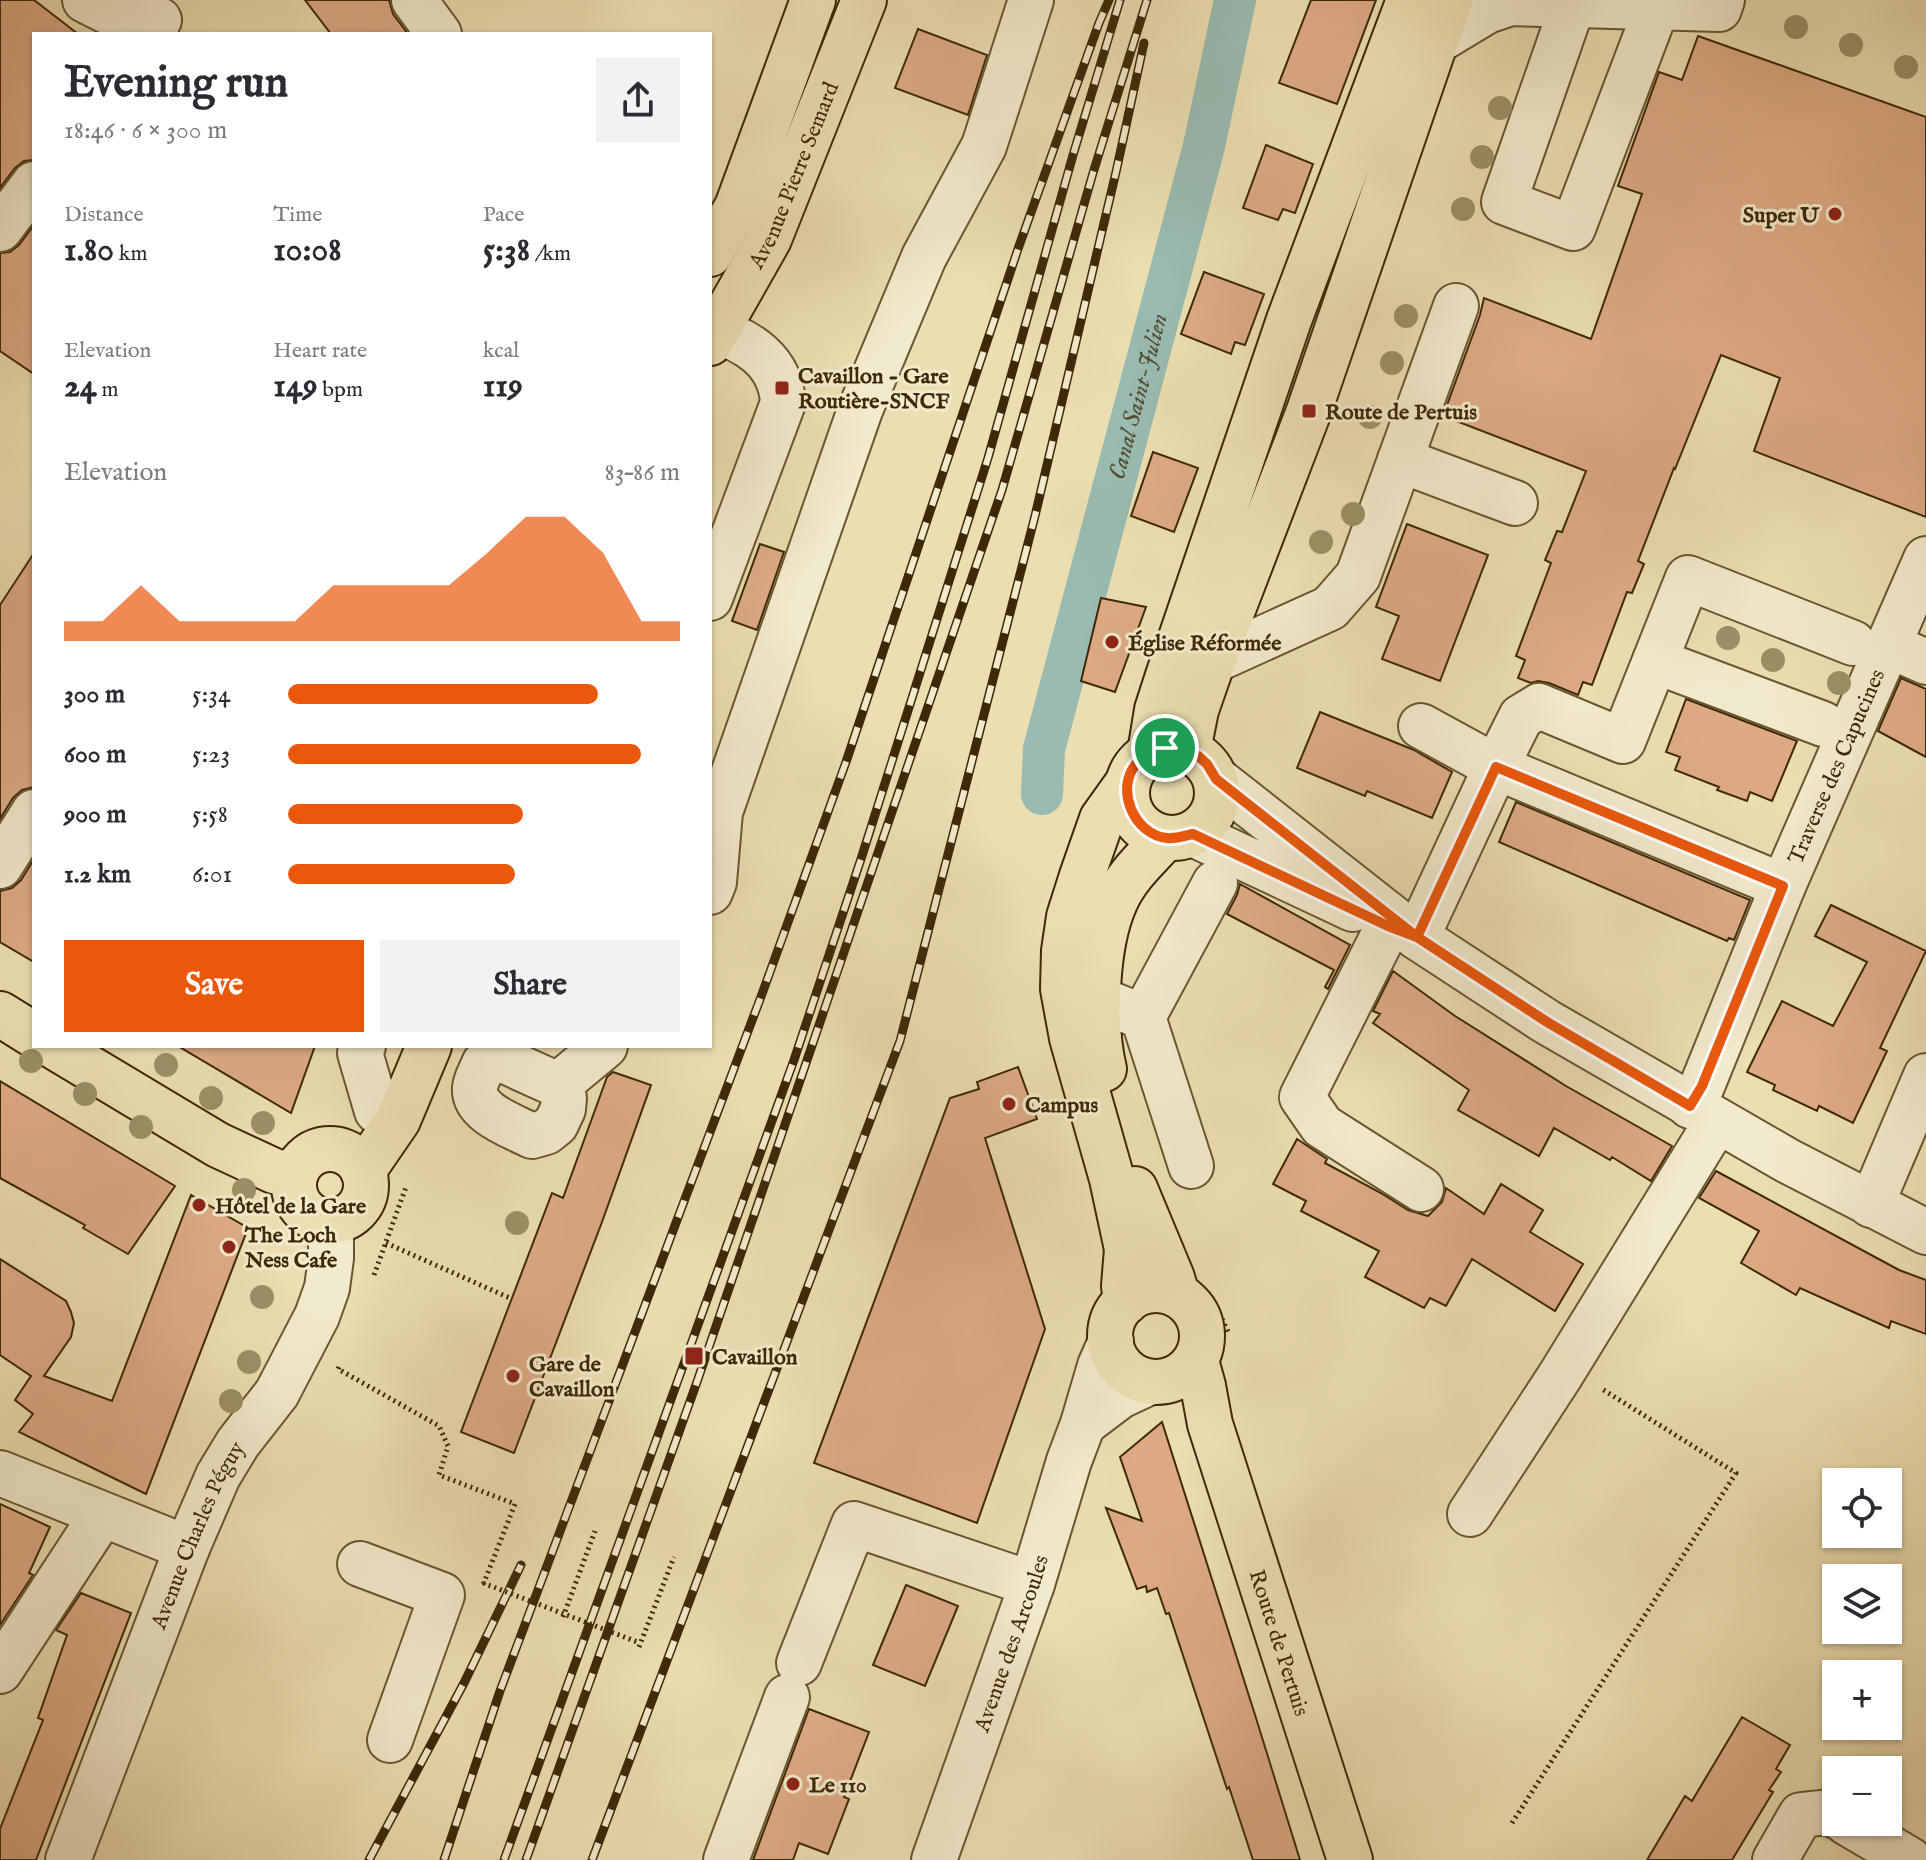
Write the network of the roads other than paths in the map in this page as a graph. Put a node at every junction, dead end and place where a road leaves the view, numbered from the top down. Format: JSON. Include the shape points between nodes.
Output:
{"nodes":[{"id":1,"x":85,"y":0,"type":"edge"},
{"id":2,"x":414,"y":0,"type":"edge"},
{"id":3,"x":813,"y":0,"type":"edge"},
{"id":4,"x":864,"y":0,"type":"edge"},
{"id":5,"x":1031,"y":0,"type":"edge"},
{"id":6,"x":1409,"y":0,"type":"edge"},
{"id":7,"x":1450,"y":0,"type":"edge"},
{"id":8,"x":1722,"y":0,"type":"edge"},
{"id":9,"x":1510,"y":1,"type":"edge"},
{"id":10,"x":1573,"y":4,"type":"junction"},
{"id":11,"x":1657,"y":7,"type":"junction"},
{"id":12,"x":160,"y":18,"type":"edge"},
{"id":13,"x":438,"y":32,"type":"edge"},
{"id":14,"x":1434,"y":43,"type":"junction"},
{"id":15,"x":32,"y":187,"type":"edge"},
{"id":16,"x":0,"y":229,"type":"edge"},
{"id":17,"x":712,"y":251,"type":"edge"},
{"id":18,"x":1456,"y":306,"type":"dead end"},
{"id":19,"x":712,"y":334,"type":"edge"},
{"id":20,"x":1400,"y":460,"type":"junction"},
{"id":21,"x":1515,"y":503,"type":"dead end"},
{"id":22,"x":1926,"y":559,"type":"edge"},
{"id":23,"x":712,"y":593,"type":"edge"},
{"id":24,"x":1889,"y":650,"type":"edge"},
{"id":25,"x":1213,"y":661,"type":"junction"},
{"id":26,"x":1655,"y":661,"type":"junction"},
{"id":27,"x":1823,"y":724,"type":"dead end"},
{"id":28,"x":1421,"y":726,"type":"dead end"},
{"id":29,"x":1170,"y":766,"type":"junction"},
{"id":30,"x":1496,"y":767,"type":"junction"},
{"id":31,"x":32,"y":815,"type":"edge"},
{"id":32,"x":1179,"y":836,"type":"junction"},
{"id":33,"x":0,"y":866,"type":"edge"},
{"id":34,"x":1215,"y":883,"type":"dead end"},
{"id":35,"x":1783,"y":886,"type":"junction"},
{"id":36,"x":712,"y":887,"type":"edge"},
{"id":37,"x":1402,"y":932,"type":"junction"},
{"id":38,"x":1098,"y":999,"type":"junction"},
{"id":39,"x":0,"y":1014,"type":"edge"},
{"id":40,"x":1143,"y":1017,"type":"junction"},
{"id":41,"x":32,"y":1034,"type":"edge"},
{"id":42,"x":56,"y":1048,"type":"edge"},
{"id":43,"x":362,"y":1048,"type":"edge"},
{"id":44,"x":404,"y":1048,"type":"edge"},
{"id":45,"x":428,"y":1048,"type":"edge"},
{"id":46,"x":448,"y":1048,"type":"edge"},
{"id":47,"x":603,"y":1048,"type":"edge"},
{"id":48,"x":484,"y":1064,"type":"junction"},
{"id":49,"x":1926,"y":1076,"type":"edge"},
{"id":50,"x":558,"y":1085,"type":"junction"},
{"id":51,"x":377,"y":1111,"type":"junction"},
{"id":52,"x":1703,"y":1113,"type":"junction"},
{"id":53,"x":352,"y":1161,"type":"junction"},
{"id":54,"x":1191,"y":1166,"type":"dead end"},
{"id":55,"x":295,"y":1176,"type":"junction"},
{"id":56,"x":1421,"y":1189,"type":"dead end"},
{"id":57,"x":1871,"y":1205,"type":"junction"},
{"id":58,"x":331,"y":1221,"type":"junction"},
{"id":59,"x":1926,"y":1232,"type":"edge"},
{"id":60,"x":1177,"y":1295,"type":"junction"},
{"id":61,"x":1118,"y":1322,"type":"junction"},
{"id":62,"x":1196,"y":1361,"type":"junction"},
{"id":63,"x":1153,"y":1382,"type":"junction"},
{"id":64,"x":1083,"y":1424,"type":"junction"},
{"id":65,"x":1210,"y":1424,"type":"junction"},
{"id":66,"x":0,"y":1473,"type":"edge"},
{"id":67,"x":1470,"y":1514,"type":"dead end"},
{"id":68,"x":102,"y":1515,"type":"junction"},
{"id":69,"x":187,"y":1548,"type":"junction"},
{"id":70,"x":360,"y":1564,"type":"dead end"},
{"id":71,"x":1032,"y":1584,"type":"junction"},
{"id":72,"x":0,"y":1671,"type":"edge"},
{"id":73,"x":390,"y":1740,"type":"dead end"},
{"id":74,"x":1822,"y":1813,"type":"edge"},
{"id":75,"x":1870,"y":1836,"type":"edge"},
{"id":76,"x":68,"y":1860,"type":"edge"},
{"id":77,"x":726,"y":1860,"type":"edge"},
{"id":78,"x":934,"y":1860,"type":"edge"},
{"id":79,"x":1350,"y":1860,"type":"edge"},
{"id":80,"x":1775,"y":1860,"type":"edge"},
{"id":81,"x":1910,"y":1860,"type":"edge"}],
"edges":[{"from":1,"to":12,"type":"street","via":[[111,13]]},
{"from":2,"to":13,"type":"street"},
{"from":3,"to":17,"type":"main road","name":"Avenue Pierre Semard","via":[[737,207]]},
{"from":4,"to":19,"type":"main road","name":"Avenue Pierre Semard","via":[[769,239]]},
{"from":5,"to":36,"type":"street","via":[[984,146],[924,257],[860,410],[720,812]]},
{"from":6,"to":29,"type":"main road","via":[[1279,348],[1157,710]]},
{"from":7,"to":14,"type":"main road"},
{"from":8,"to":11,"type":"street","via":[[1719,9]]},
{"from":9,"to":10,"type":"street"},
{"from":9,"to":14,"type":"street"},
{"from":10,"to":11,"type":"street"},
{"from":10,"to":11,"type":"street","via":[[1504,202],[1573,228]]},
{"from":14,"to":25,"type":"main road","via":[[1309,411]]},
{"from":15,"to":16,"type":"street"},
{"from":18,"to":20,"type":"street"},
{"from":19,"to":23,"type":"street","via":[[759,352],[775,371],[783,403]]},
{"from":20,"to":21,"type":"street"},
{"from":20,"to":25,"type":"street","via":[[1358,576],[1330,608]]},
{"from":22,"to":24,"type":"street","name":"Traverse des Capucines"},
{"from":24,"to":26,"type":"street","via":[[1688,578]]},
{"from":24,"to":35,"type":"street","name":"Traverse des Capucines"},
{"from":25,"to":29,"type":"main road"},
{"from":26,"to":27,"type":"street"},
{"from":26,"to":30,"type":"street","via":[[1623,741],[1539,706],[1521,717]]},
{"from":28,"to":30,"type":"street"},
{"from":29,"to":32,"type":"main road","via":[[1218,795],[1205,825]]},
{"from":29,"to":32,"type":"main road","via":[[1129,805],[1151,833]]},
{"from":29,"to":37,"type":"street"},
{"from":29,"to":61,"type":"main road","via":[[1102,819],[1069,917],[1064,951],[1063,989],[1072,1038],[1127,1249]]},
{"from":30,"to":35,"type":"street"},
{"from":30,"to":37,"type":"street"},
{"from":31,"to":33,"type":"street"},
{"from":32,"to":37,"type":"street"},
{"from":32,"to":38,"type":"main road","via":[[1136,868],[1115,901],[1102,949]]},
{"from":34,"to":40,"type":"street"},
{"from":35,"to":52,"type":"street","name":"Traverse des Capucines","via":[[1702,1086]]},
{"from":37,"to":52,"type":"street"},
{"from":37,"to":56,"type":"street","via":[[1302,1097],[1322,1126]]},
{"from":38,"to":40,"type":"street"},
{"from":38,"to":60,"type":"main road","via":[[1101,1058],[1129,1174]]},
{"from":39,"to":41,"type":"main road"},
{"from":40,"to":54,"type":"street"},
{"from":42,"to":55,"type":"main road","via":[[218,1145]]},
{"from":43,"to":51,"type":"street"},
{"from":44,"to":51,"type":"main road"},
{"from":45,"to":53,"type":"main road","via":[[398,1120]]},
{"from":46,"to":48,"type":"street"},
{"from":47,"to":50,"type":"street"},
{"from":48,"to":50,"type":"street","via":[[503,1060]]},
{"from":48,"to":50,"type":"street","via":[[474,1086],[476,1100],[484,1110],[532,1136],[556,1124],[564,1098]]},
{"from":49,"to":57,"type":"street"},
{"from":51,"to":53,"type":"main road","via":[[357,1137]]},
{"from":52,"to":57,"type":"street"},
{"from":52,"to":67,"type":"street","name":"Traverse des Capucines","via":[[1560,1376]]},
{"from":53,"to":55,"type":"main road","via":[[330,1149],[318,1151]]},
{"from":53,"to":58,"type":"main road","via":[[366,1184],[364,1198],[345,1218]]},
{"from":55,"to":58,"type":"main road","via":[[294,1189],[306,1213]]},
{"from":57,"to":59,"type":"street"},
{"from":58,"to":69,"type":"street","name":"Avenue Charles Péguy","via":[[327,1288],[317,1316],[277,1393],[218,1476]]},
{"from":60,"to":61,"type":"main road","via":[[1150,1290],[1137,1294]]},
{"from":60,"to":62,"type":"main road","via":[[1198,1317],[1202,1347]]},
{"from":61,"to":63,"type":"main road","via":[[1115,1356],[1135,1377]]},
{"from":61,"to":64,"type":"street","name":"Avenue des Arcoules"},
{"from":62,"to":63,"type":"main road","via":[[1171,1380]]},
{"from":62,"to":65,"type":"main road","name":"Route de Pertuis"},
{"from":63,"to":64,"type":"street","via":[[1120,1396]]},
{"from":63,"to":65,"type":"main road"},
{"from":64,"to":71,"type":"street","name":"Avenue des Arcoules"},
{"from":65,"to":79,"type":"main road","name":"Route de Pertuis"},
{"from":66,"to":68,"type":"street"},
{"from":68,"to":69,"type":"street"},
{"from":68,"to":72,"type":"street"},
{"from":69,"to":76,"type":"street","name":"Avenue Charles Péguy"},
{"from":70,"to":73,"type":"street","via":[[442,1595]]},
{"from":71,"to":77,"type":"street","via":[[854,1524]]},
{"from":71,"to":78,"type":"street","name":"Avenue des Arcoules"},
{"from":74,"to":80,"type":"street","via":[[1801,1815]]},
{"from":75,"to":81,"type":"street"}]}
